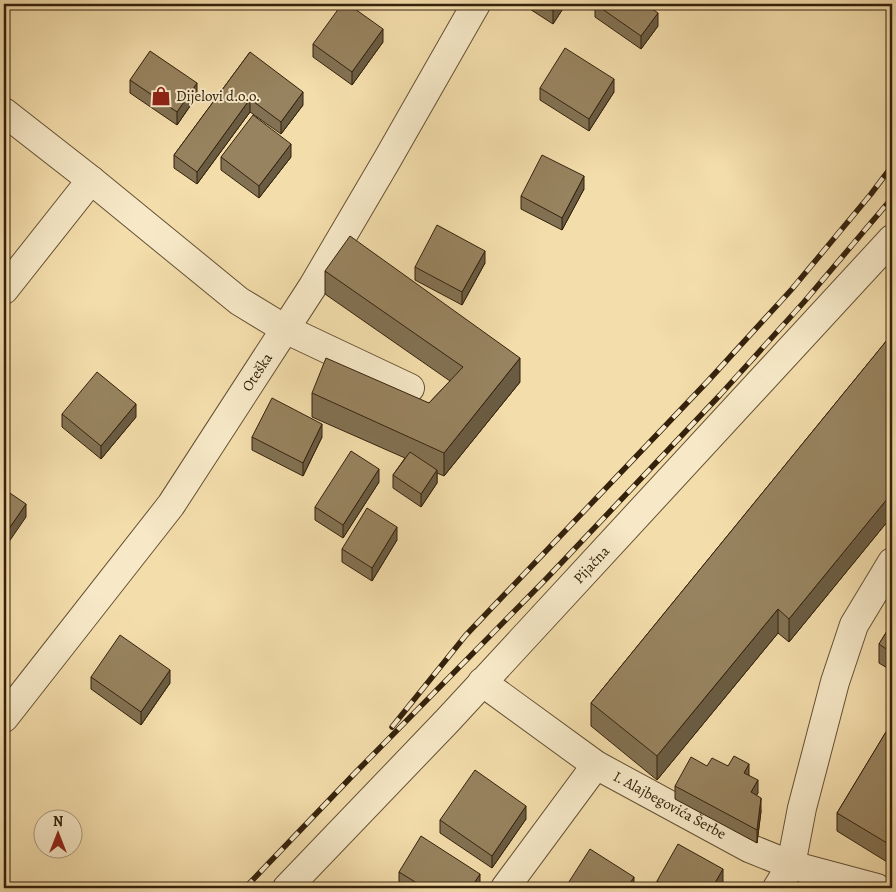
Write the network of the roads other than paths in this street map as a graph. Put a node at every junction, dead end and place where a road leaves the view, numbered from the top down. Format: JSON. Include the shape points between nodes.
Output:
{"nodes":[{"id":1,"x":468,"y":8,"type":"edge"},
{"id":2,"x":4,"y":112,"type":"edge"},
{"id":3,"x":91,"y":180,"type":"junction"},
{"id":4,"x":892,"y":239,"type":"edge"},
{"id":5,"x":4,"y":290,"type":"edge"},
{"id":6,"x":285,"y":329,"type":"junction"},
{"id":7,"x":410,"y":388,"type":"dead end"},
{"id":8,"x":892,"y":562,"type":"edge"},
{"id":9,"x":482,"y":682,"type":"junction"},
{"id":10,"x":4,"y":718,"type":"edge"},
{"id":11,"x":596,"y":765,"type":"junction"},
{"id":12,"x":791,"y":865,"type":"junction"},
{"id":13,"x":287,"y":888,"type":"edge"},
{"id":14,"x":505,"y":888,"type":"edge"},
{"id":15,"x":777,"y":888,"type":"edge"},
{"id":16,"x":877,"y":888,"type":"edge"}],
"edges":[{"from":1,"to":6,"type":"street","name":"Oteška","via":[[314,286]]},
{"from":2,"to":3,"type":"street"},
{"from":3,"to":5,"type":"street"},
{"from":3,"to":6,"type":"street","via":[[239,300]]},
{"from":4,"to":9,"type":"street","name":"Pijačna"},
{"from":6,"to":7,"type":"street"},
{"from":6,"to":10,"type":"street","name":"Oteška","via":[[171,505]]},
{"from":8,"to":12,"type":"street","via":[[854,626],[835,682],[802,808]]},
{"from":9,"to":11,"type":"street","name":"I. Alajbegovića Šerbe"},
{"from":9,"to":13,"type":"street","name":"Pijačna"},
{"from":11,"to":12,"type":"street","name":"I. Alajbegovića Šerbe","via":[[749,848]]},
{"from":11,"to":14,"type":"street"},
{"from":12,"to":15,"type":"street"},
{"from":12,"to":16,"type":"street","name":"I. Alajbegovića Šerbe"}]}
